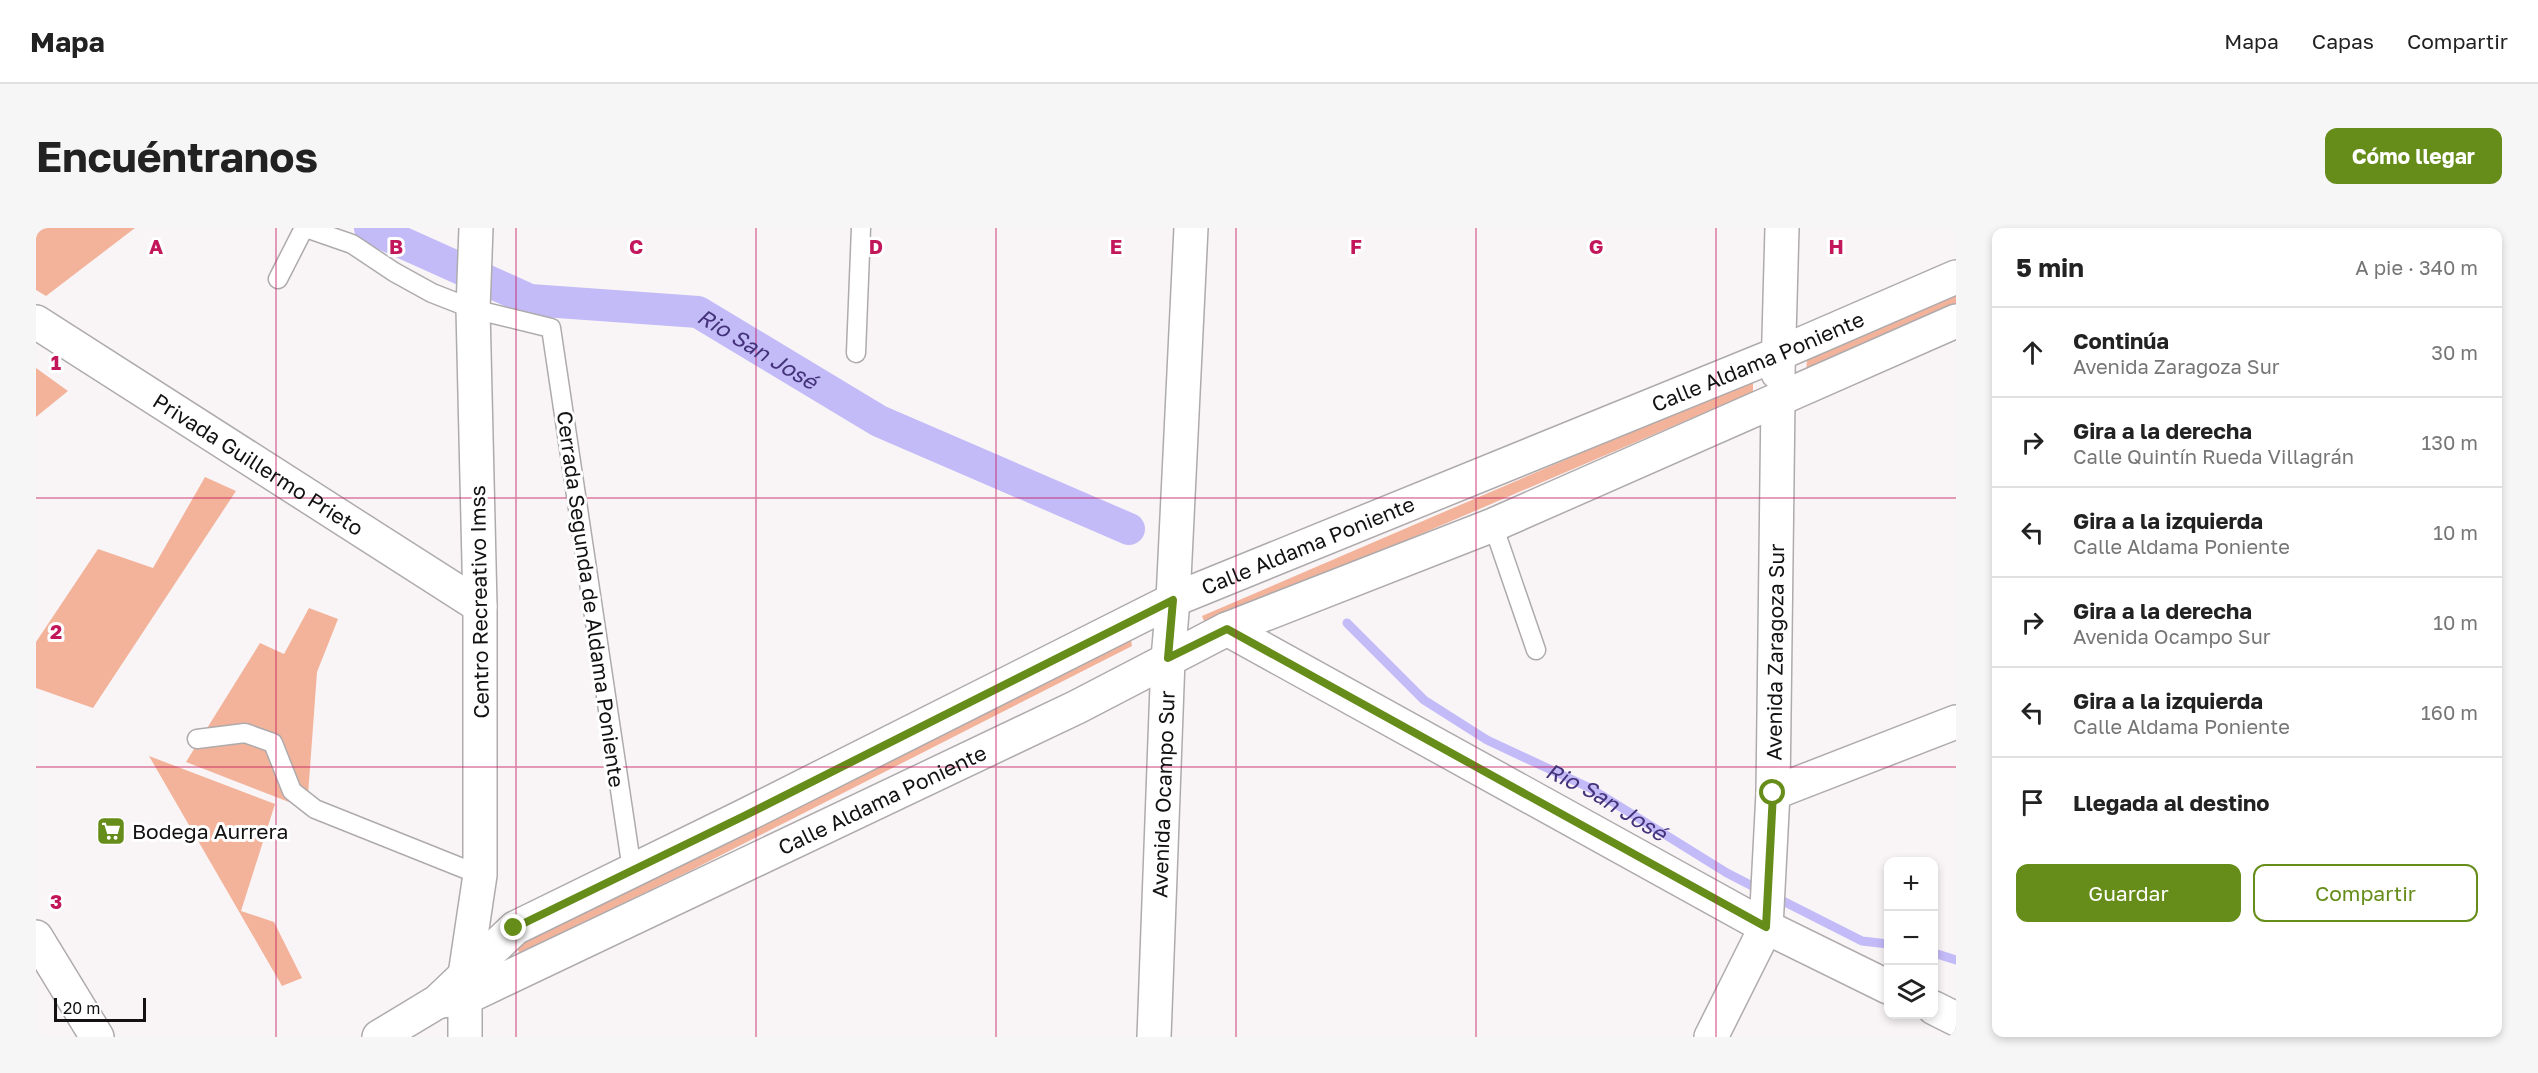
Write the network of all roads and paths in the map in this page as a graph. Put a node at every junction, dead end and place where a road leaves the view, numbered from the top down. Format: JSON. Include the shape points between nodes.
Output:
{"nodes":[{"id":1,"x":305,"y":228,"type":"edge"},
{"id":2,"x":861,"y":228,"type":"edge"},
{"id":3,"x":1191,"y":228,"type":"edge"},
{"id":4,"x":1782,"y":228,"type":"edge"},
{"id":5,"x":476,"y":233,"type":"edge"},
{"id":6,"x":1956,"y":277,"type":"edge"},
{"id":7,"x":278,"y":279,"type":"dead end"},
{"id":8,"x":473,"y":301,"type":"junction"},
{"id":9,"x":1956,"y":321,"type":"edge"},
{"id":10,"x":36,"y":322,"type":"edge"},
{"id":11,"x":856,"y":353,"type":"dead end"},
{"id":12,"x":1778,"y":354,"type":"junction"},
{"id":13,"x":1778,"y":399,"type":"junction"},
{"id":14,"x":1493,"y":525,"type":"junction"},
{"id":15,"x":1173,"y":600,"type":"junction"},
{"id":16,"x":480,"y":606,"type":"junction"},
{"id":17,"x":1227,"y":629,"type":"junction"},
{"id":18,"x":1536,"y":650,"type":"dead end"},
{"id":19,"x":1168,"y":658,"type":"junction"},
{"id":20,"x":1956,"y":722,"type":"edge"},
{"id":21,"x":197,"y":739,"type":"dead end"},
{"id":22,"x":1773,"y":793,"type":"junction"},
{"id":23,"x":632,"y":870,"type":"junction"},
{"id":24,"x":480,"y":875,"type":"junction"},
{"id":25,"x":1767,"y":916,"type":"junction"},
{"id":26,"x":36,"y":937,"type":"edge"},
{"id":27,"x":1884,"y":985,"type":"edge"},
{"id":28,"x":456,"y":992,"type":"junction"},
{"id":29,"x":1938,"y":1010,"type":"edge"},
{"id":30,"x":1956,"y":1019,"type":"edge"},
{"id":31,"x":97,"y":1037,"type":"edge"},
{"id":32,"x":379,"y":1037,"type":"edge"},
{"id":33,"x":465,"y":1037,"type":"edge"},
{"id":34,"x":1154,"y":1037,"type":"edge"},
{"id":35,"x":1711,"y":1037,"type":"edge"}],
"edges":[{"from":1,"to":7,"type":"lane"},
{"from":1,"to":8,"type":"lane","via":[[352,244],[432,293]]},
{"from":2,"to":11,"type":"lane"},
{"from":3,"to":15,"type":"street","name":"Avenida Ocampo Sur"},
{"from":4,"to":12,"type":"street","name":"Avenida Zaragoza Sur"},
{"from":5,"to":8,"type":"street","name":"Centro Recreativo Imss"},
{"from":6,"to":12,"type":"street","name":"Calle Aldama Poniente"},
{"from":8,"to":16,"type":"street","name":"Centro Recreativo Imss"},
{"from":8,"to":23,"type":"lane","name":"Cerrada Segunda de Aldama Poniente","via":[[551,328]]},
{"from":9,"to":13,"type":"street","name":"Calle Aldama Poniente"},
{"from":10,"to":16,"type":"street","name":"Privada Guillermo Prieto"},
{"from":12,"to":13,"type":"street","name":"Avenida Zaragoza Sur"},
{"from":12,"to":15,"type":"street","name":"Calle Aldama Poniente"},
{"from":13,"to":14,"type":"street","name":"Calle Aldama Poniente"},
{"from":13,"to":22,"type":"street","name":"Avenida Zaragoza Sur"},
{"from":14,"to":17,"type":"street","name":"Calle Aldama Poniente"},
{"from":14,"to":18,"type":"lane"},
{"from":15,"to":19,"type":"street","name":"Avenida Ocampo Sur"},
{"from":15,"to":23,"type":"street","name":"Calle Aldama Poniente"},
{"from":16,"to":24,"type":"street","name":"Centro Recreativo Imss"},
{"from":17,"to":19,"type":"street","name":"Calle Aldama Poniente"},
{"from":17,"to":25,"type":"street"},
{"from":19,"to":28,"type":"street","name":"Calle Aldama Poniente","via":[[1077,707]]},
{"from":19,"to":34,"type":"street","name":"Avenida Ocampo Sur"},
{"from":20,"to":22,"type":"street"},
{"from":21,"to":24,"type":"lane","via":[[245,733],[273,743],[292,791],[315,809]]},
{"from":22,"to":25,"type":"street","name":"Avenida Zaragoza Sur"},
{"from":23,"to":28,"type":"street","name":"Calle Aldama Poniente","via":[[514,928]]},
{"from":24,"to":28,"type":"street","name":"Centro Recreativo Imss"},
{"from":25,"to":27,"type":"street"},
{"from":25,"to":35,"type":"street","name":"Avenida Zaragoza Sur"},
{"from":26,"to":31,"type":"street"},
{"from":28,"to":32,"type":"street","name":"Calle Aldama Poniente"},
{"from":28,"to":33,"type":"street","name":"Centro Recreativo Imss"},
{"from":29,"to":30,"type":"street"}]}
